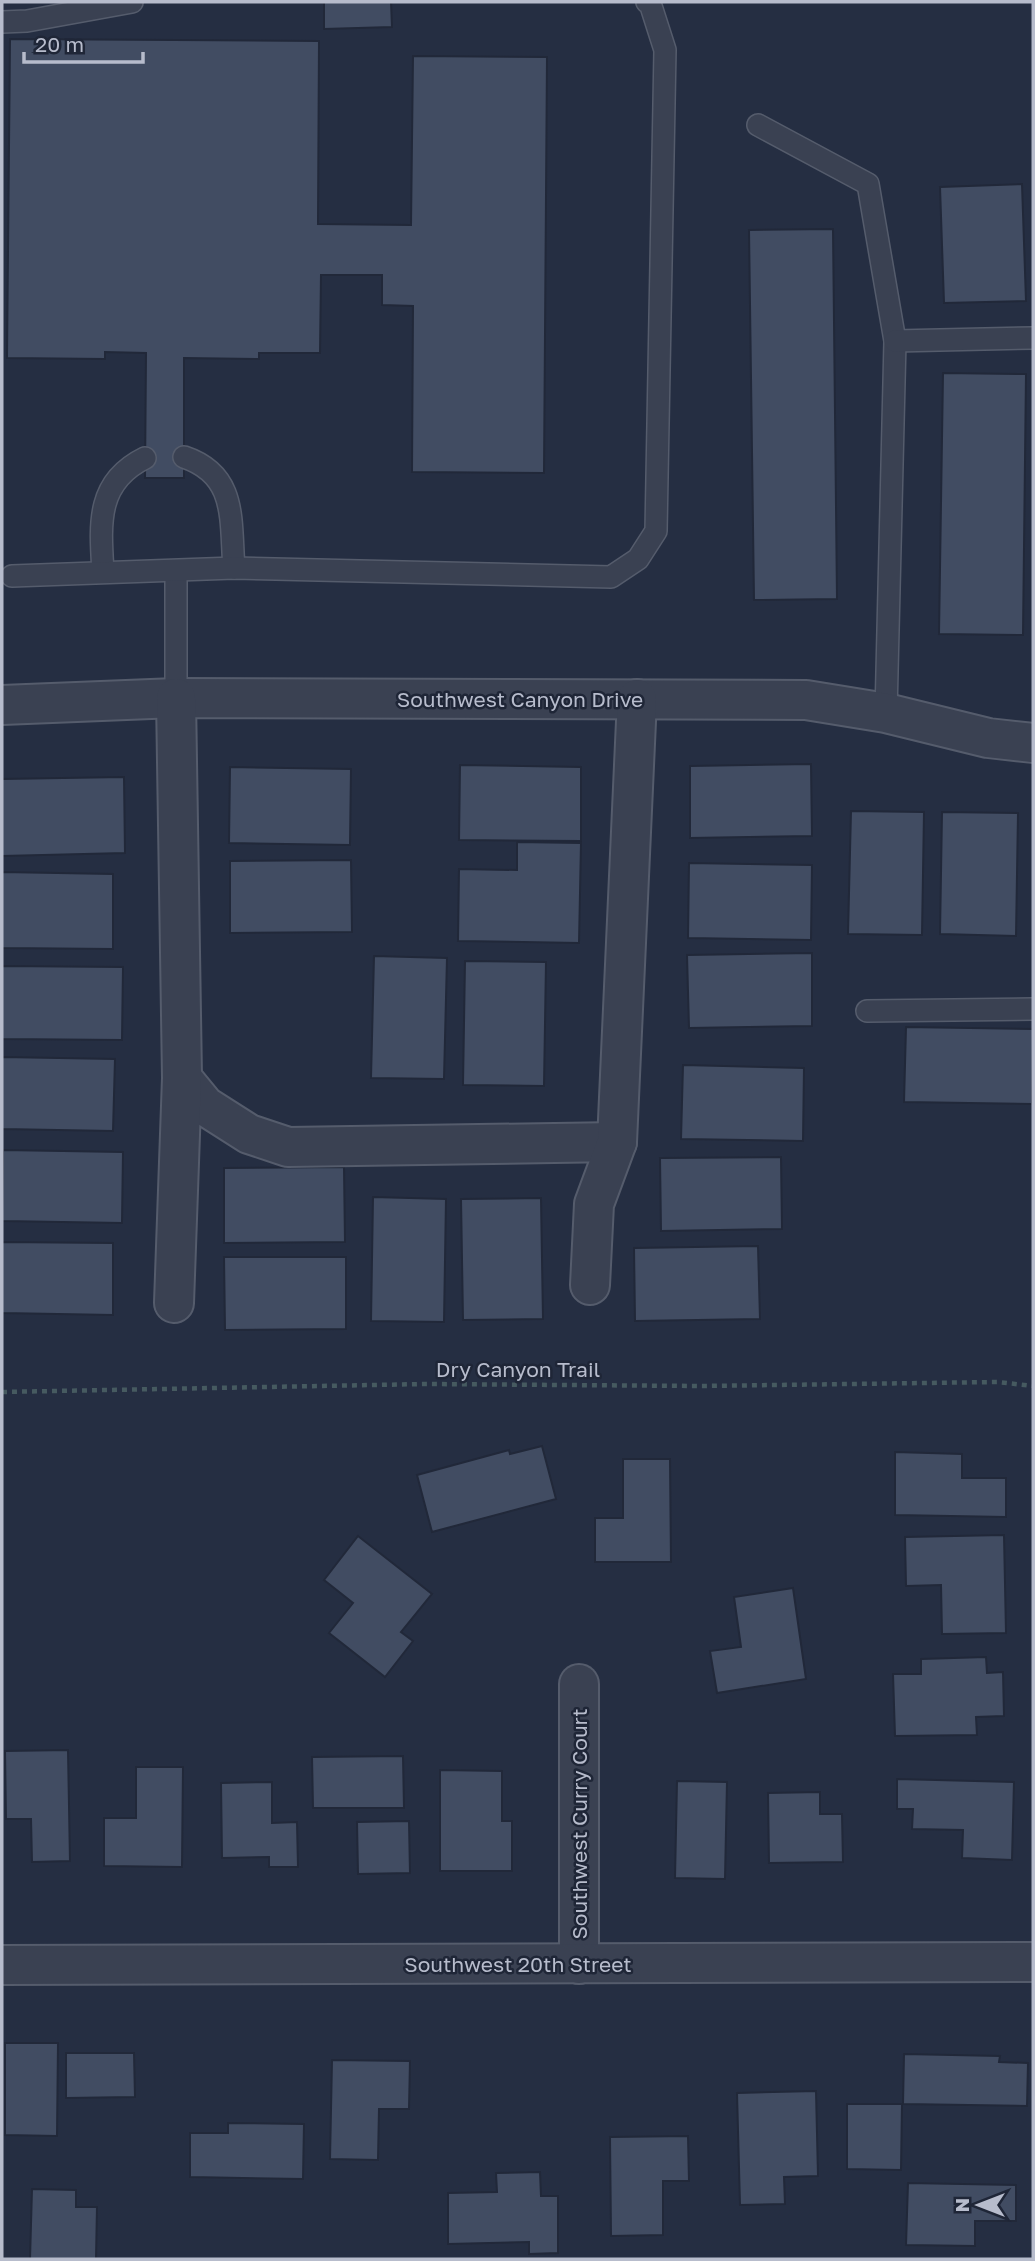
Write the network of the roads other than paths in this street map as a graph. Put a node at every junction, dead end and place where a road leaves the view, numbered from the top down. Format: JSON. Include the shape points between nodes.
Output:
{"nodes":[{"id":1,"x":132,"y":2,"type":"edge"},
{"id":2,"x":647,"y":2,"type":"edge"},
{"id":3,"x":2,"y":22,"type":"edge"},
{"id":4,"x":758,"y":125,"type":"dead end"},
{"id":5,"x":1033,"y":338,"type":"edge"},
{"id":6,"x":895,"y":341,"type":"junction"},
{"id":7,"x":184,"y":457,"type":"dead end"},
{"id":8,"x":145,"y":458,"type":"dead end"},
{"id":9,"x":234,"y":568,"type":"junction"},
{"id":10,"x":176,"y":571,"type":"junction"},
{"id":11,"x":103,"y":572,"type":"junction"},
{"id":12,"x":12,"y":576,"type":"dead end"},
{"id":13,"x":176,"y":698,"type":"junction"},
{"id":14,"x":636,"y":699,"type":"junction"},
{"id":15,"x":2,"y":705,"type":"edge"},
{"id":16,"x":886,"y":713,"type":"junction"},
{"id":17,"x":1033,"y":743,"type":"edge"},
{"id":18,"x":1033,"y":1009,"type":"edge"},
{"id":19,"x":867,"y":1011,"type":"dead end"},
{"id":20,"x":182,"y":1079,"type":"junction"},
{"id":21,"x":617,"y":1142,"type":"junction"},
{"id":22,"x":590,"y":1285,"type":"dead end"},
{"id":23,"x":174,"y":1303,"type":"dead end"},
{"id":24,"x":579,"y":1684,"type":"dead end"},
{"id":25,"x":1033,"y":1962,"type":"edge"},
{"id":26,"x":579,"y":1964,"type":"junction"},
{"id":27,"x":2,"y":1965,"type":"edge"}],
"edges":[{"from":1,"to":3,"type":"lane"},
{"from":2,"to":9,"type":"lane","via":[[665,50],[665,63],[656,531],[638,559],[611,578]]},
{"from":4,"to":6,"type":"lane","via":[[867,184]]},
{"from":5,"to":6,"type":"lane"},
{"from":6,"to":16,"type":"lane"},
{"from":7,"to":9,"type":"lane","via":[[211,471],[228,497]]},
{"from":8,"to":11,"type":"lane","via":[[114,482],[105,504]]},
{"from":9,"to":10,"type":"lane"},
{"from":10,"to":11,"type":"lane"},
{"from":10,"to":13,"type":"lane"},
{"from":11,"to":12,"type":"lane"},
{"from":13,"to":14,"type":"street","name":"Southwest Canyon Drive"},
{"from":13,"to":15,"type":"street","name":"Southwest Canyon Drive"},
{"from":13,"to":20,"type":"street"},
{"from":14,"to":16,"type":"street","name":"Southwest Canyon Drive","via":[[806,699]]},
{"from":14,"to":21,"type":"street"},
{"from":16,"to":17,"type":"street","name":"Southwest Canyon Drive","via":[[988,738]]},
{"from":18,"to":19,"type":"lane"},
{"from":20,"to":21,"type":"street","via":[[205,1106],[249,1134],[288,1147]]},
{"from":20,"to":23,"type":"street"},
{"from":21,"to":22,"type":"street","via":[[594,1204]]},
{"from":24,"to":26,"type":"street","name":"Southwest Curry Court"},
{"from":25,"to":26,"type":"street","name":"Southwest 20th Street"},
{"from":26,"to":27,"type":"street","name":"Southwest 20th Street"}]}
